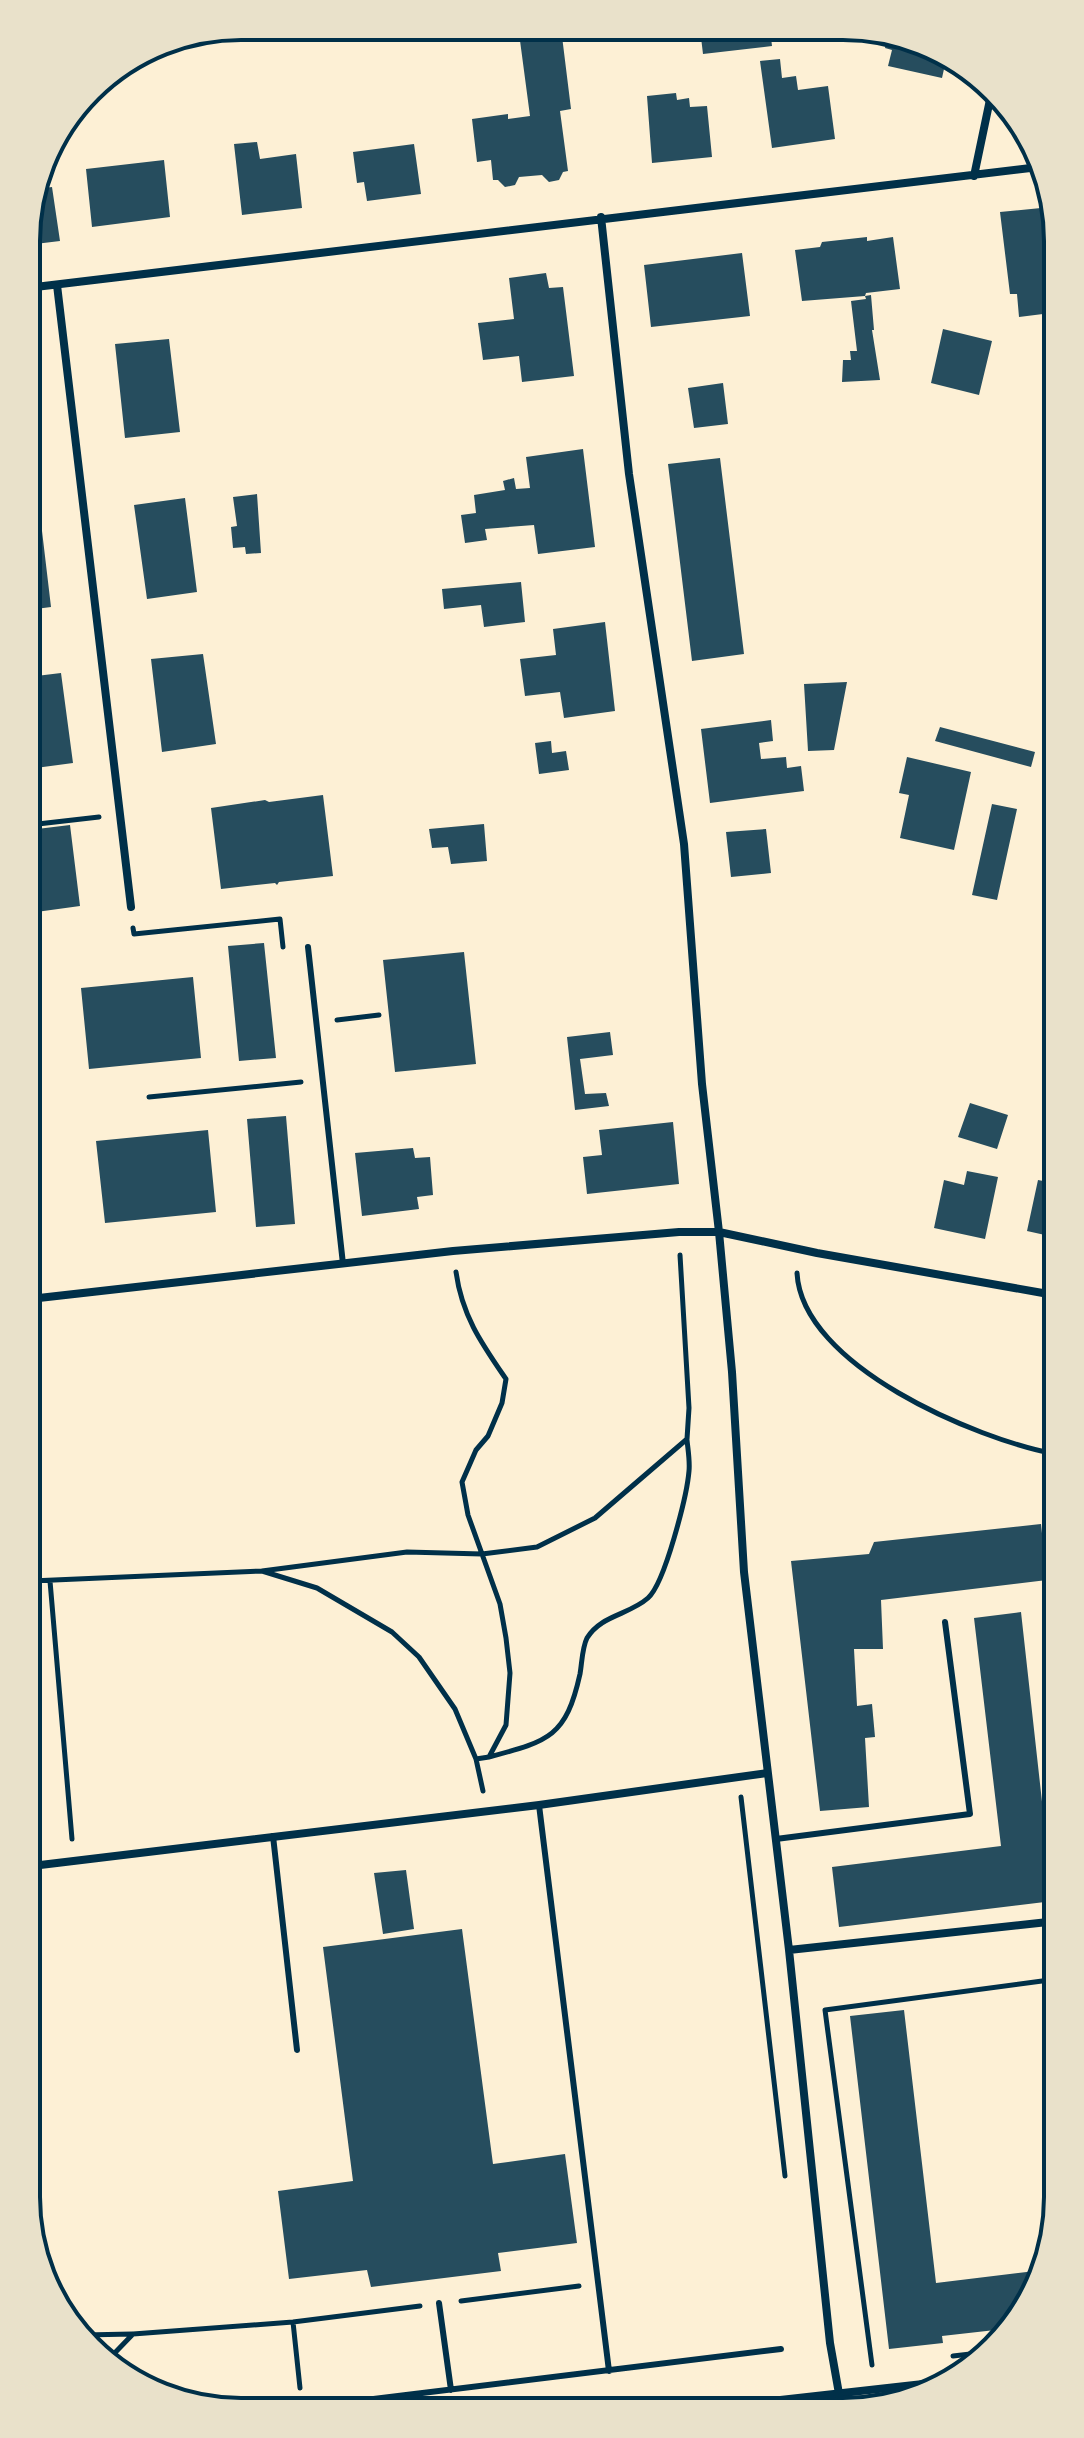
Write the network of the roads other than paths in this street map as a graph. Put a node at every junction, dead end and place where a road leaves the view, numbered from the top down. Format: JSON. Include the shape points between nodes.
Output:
{"nodes":[{"id":1,"x":989,"y":103,"type":"edge"},
{"id":2,"x":1030,"y":168,"type":"edge"},
{"id":3,"x":974,"y":176,"type":"junction"},
{"id":4,"x":601,"y":217,"type":"junction"},
{"id":5,"x":57,"y":285,"type":"junction"},
{"id":6,"x":40,"y":287,"type":"edge"},
{"id":7,"x":131,"y":907,"type":"road end"},
{"id":8,"x":308,"y":947,"type":"dead end"},
{"id":9,"x":719,"y":1232,"type":"junction"},
{"id":10,"x":343,"y":1264,"type":"junction"},
{"id":11,"x":1044,"y":1293,"type":"edge"},
{"id":12,"x":40,"y":1298,"type":"edge"},
{"id":13,"x":945,"y":1622,"type":"dead end"},
{"id":14,"x":767,"y":1773,"type":"junction"},
{"id":15,"x":539,"y":1805,"type":"junction"},
{"id":16,"x":273,"y":1836,"type":"junction"},
{"id":17,"x":776,"y":1839,"type":"junction"},
{"id":18,"x":40,"y":1865,"type":"edge"},
{"id":19,"x":1044,"y":1922,"type":"edge"},
{"id":20,"x":789,"y":1950,"type":"junction"},
{"id":21,"x":297,"y":2050,"type":"dead end"},
{"id":22,"x":439,"y":2303,"type":"road end"},
{"id":23,"x":781,"y":2349,"type":"dead end"},
{"id":24,"x":609,"y":2371,"type":"junction"},
{"id":25,"x":914,"y":2385,"type":"edge"},
{"id":26,"x":451,"y":2390,"type":"junction"},
{"id":27,"x":839,"y":2393,"type":"junction"},
{"id":28,"x":384,"y":2398,"type":"edge"},
{"id":29,"x":796,"y":2398,"type":"edge"},
{"id":30,"x":840,"y":2398,"type":"edge"}],
"edges":[{"from":1,"to":3,"type":"street"},
{"from":2,"to":3,"type":"street"},
{"from":3,"to":4,"type":"street"},
{"from":4,"to":5,"type":"street"},
{"from":4,"to":9,"type":"street","via":[[629,474],[684,844]]},
{"from":5,"to":6,"type":"street"},
{"from":5,"to":7,"type":"street"},
{"from":8,"to":10,"type":"lane"},
{"from":9,"to":10,"type":"street"},
{"from":9,"to":11,"type":"street"},
{"from":9,"to":14,"type":"street","via":[[744,1572]]},
{"from":10,"to":12,"type":"street"},
{"from":13,"to":17,"type":"lane","via":[[970,1814]]},
{"from":14,"to":15,"type":"street"},
{"from":14,"to":17,"type":"street"},
{"from":15,"to":16,"type":"street"},
{"from":15,"to":24,"type":"lane"},
{"from":16,"to":18,"type":"street"},
{"from":16,"to":21,"type":"lane"},
{"from":17,"to":20,"type":"street"},
{"from":19,"to":20,"type":"street"},
{"from":20,"to":27,"type":"street"},
{"from":22,"to":26,"type":"lane"},
{"from":23,"to":24,"type":"lane"},
{"from":24,"to":26,"type":"lane"},
{"from":25,"to":27,"type":"street"},
{"from":26,"to":28,"type":"lane"},
{"from":27,"to":29,"type":"street"},
{"from":27,"to":30,"type":"street"}]}
